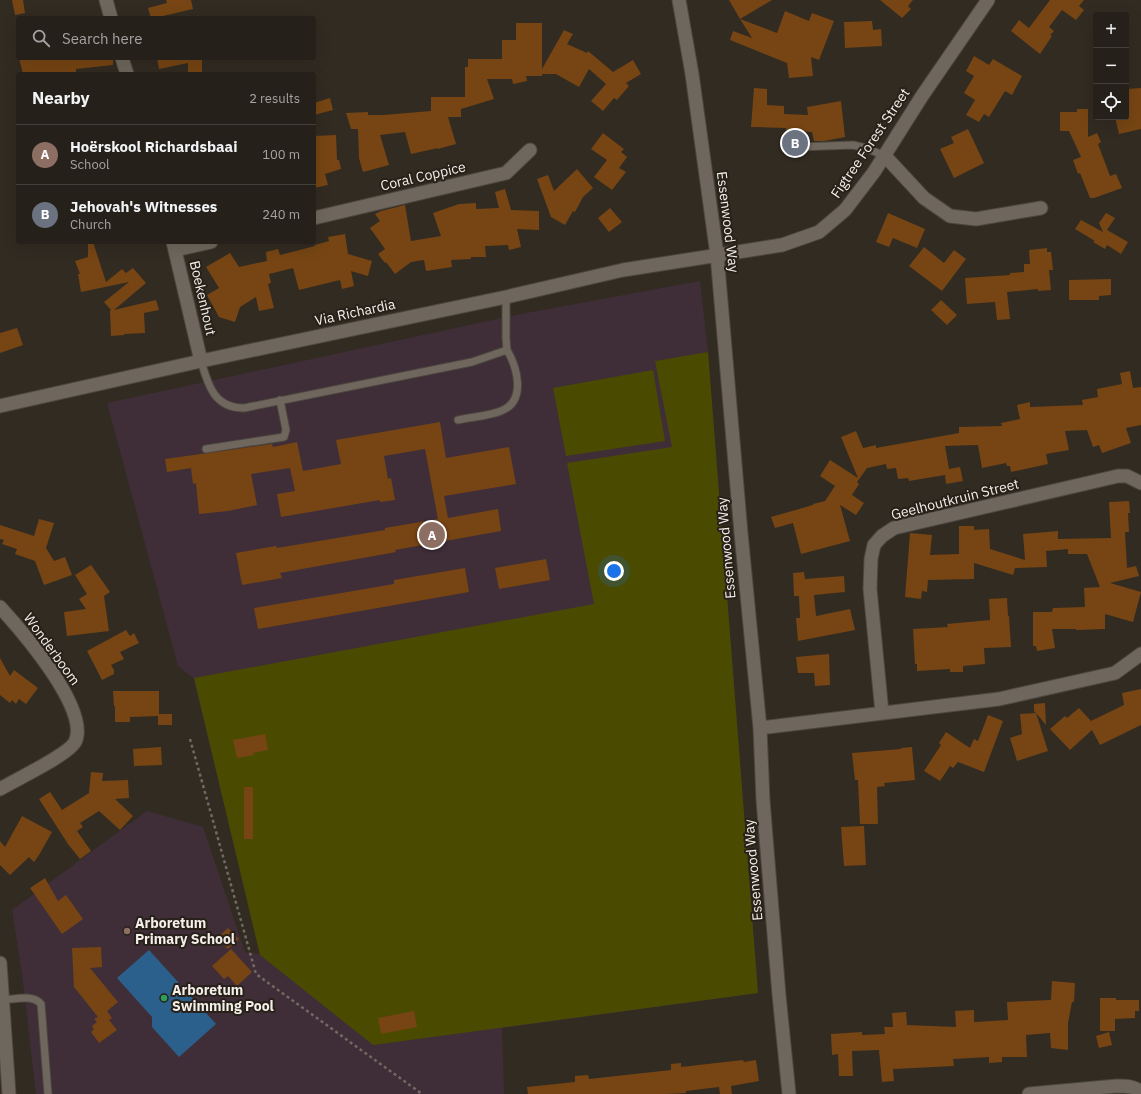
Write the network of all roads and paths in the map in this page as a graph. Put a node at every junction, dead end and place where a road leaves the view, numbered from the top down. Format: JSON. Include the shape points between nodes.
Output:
{"nodes":[{"id":1,"x":106,"y":0,"type":"edge"},
{"id":2,"x":679,"y":0,"type":"edge"},
{"id":3,"x":988,"y":0,"type":"edge"},
{"id":4,"x":110,"y":16,"type":"edge"},
{"id":5,"x":123,"y":60,"type":"edge"},
{"id":6,"x":126,"y":72,"type":"edge"},
{"id":7,"x":798,"y":147,"type":"dead end"},
{"id":8,"x":530,"y":150,"type":"dead end"},
{"id":9,"x":884,"y":156,"type":"junction"},
{"id":10,"x":1040,"y":208,"type":"dead end"},
{"id":11,"x":316,"y":218,"type":"edge"},
{"id":12,"x":192,"y":244,"type":"edge"},
{"id":13,"x":174,"y":246,"type":"edge"},
{"id":14,"x":717,"y":255,"type":"junction"},
{"id":15,"x":506,"y":297,"type":"junction"},
{"id":16,"x":507,"y":350,"type":"junction"},
{"id":17,"x":201,"y":361,"type":"junction"},
{"id":18,"x":280,"y":400,"type":"junction"},
{"id":19,"x":0,"y":406,"type":"edge"},
{"id":20,"x":458,"y":420,"type":"dead end"},
{"id":21,"x":206,"y":449,"type":"dead end"},
{"id":22,"x":1141,"y":483,"type":"edge"},
{"id":23,"x":0,"y":607,"type":"edge"},
{"id":24,"x":1141,"y":654,"type":"edge"},
{"id":25,"x":882,"y":713,"type":"junction"},
{"id":26,"x":760,"y":728,"type":"junction"},
{"id":27,"x":190,"y":739,"type":"dead end"},
{"id":28,"x":0,"y":788,"type":"edge"},
{"id":29,"x":0,"y":963,"type":"edge"},
{"id":30,"x":3,"y":1000,"type":"junction"},
{"id":31,"x":6,"y":1091,"type":"edge"},
{"id":32,"x":1141,"y":1092,"type":"edge"},
{"id":33,"x":48,"y":1094,"type":"edge"},
{"id":34,"x":422,"y":1094,"type":"edge"},
{"id":35,"x":789,"y":1094,"type":"edge"},
{"id":36,"x":1029,"y":1094,"type":"edge"}],
"edges":[{"from":1,"to":4,"type":"street"},
{"from":2,"to":14,"type":"street","name":"Essenwood Way"},
{"from":3,"to":9,"type":"street","name":"Figtree Forest Street"},
{"from":5,"to":6,"type":"street"},
{"from":7,"to":9,"type":"lane","via":[[853,145]]},
{"from":8,"to":11,"type":"street","name":"Coral Coppice","via":[[506,173]]},
{"from":9,"to":10,"type":"street","via":[[924,198],[950,216],[976,219]]},
{"from":9,"to":14,"type":"street","name":"Figtree Forest Street","via":[[845,210],[819,232],[782,245]]},
{"from":12,"to":13,"type":"street"},
{"from":13,"to":17,"type":"street","name":"Boekenhout"},
{"from":14,"to":15,"type":"street","name":"Via Richardia","via":[[623,270]]},
{"from":14,"to":26,"type":"street","name":"Essenwood Way"},
{"from":15,"to":16,"type":"lane"},
{"from":15,"to":17,"type":"street","name":"Via Richardia"},
{"from":16,"to":18,"type":"lane","via":[[472,362]]},
{"from":16,"to":20,"type":"lane","via":[[518,376],[517,387],[509,406],[501,411]]},
{"from":17,"to":18,"type":"lane","via":[[207,381],[217,398],[226,406],[244,408]]},
{"from":17,"to":19,"type":"street","name":"Via Richardia"},
{"from":18,"to":21,"type":"lane","via":[[286,430],[284,437]]},
{"from":22,"to":25,"type":"street","name":"Geelhoutkruin Street","via":[[1127,476],[1118,476],[894,528],[882,536],[874,545],[871,558],[870,589]]},
{"from":23,"to":28,"type":"street","name":"Wonderboom","via":[[60,684],[72,706],[78,727],[75,742],[63,754]]},
{"from":24,"to":25,"type":"street","via":[[1116,673],[999,699]]},
{"from":25,"to":26,"type":"street"},
{"from":26,"to":35,"type":"street","name":"Essenwood Way","via":[[763,800]]},
{"from":27,"to":34,"type":"path","via":[[256,974]]},
{"from":29,"to":30,"type":"street"},
{"from":30,"to":31,"type":"street"},
{"from":30,"to":33,"type":"lane","via":[[31,998],[41,1004]]},
{"from":32,"to":36,"type":"street","via":[[1127,1086],[1117,1086]]}]}
